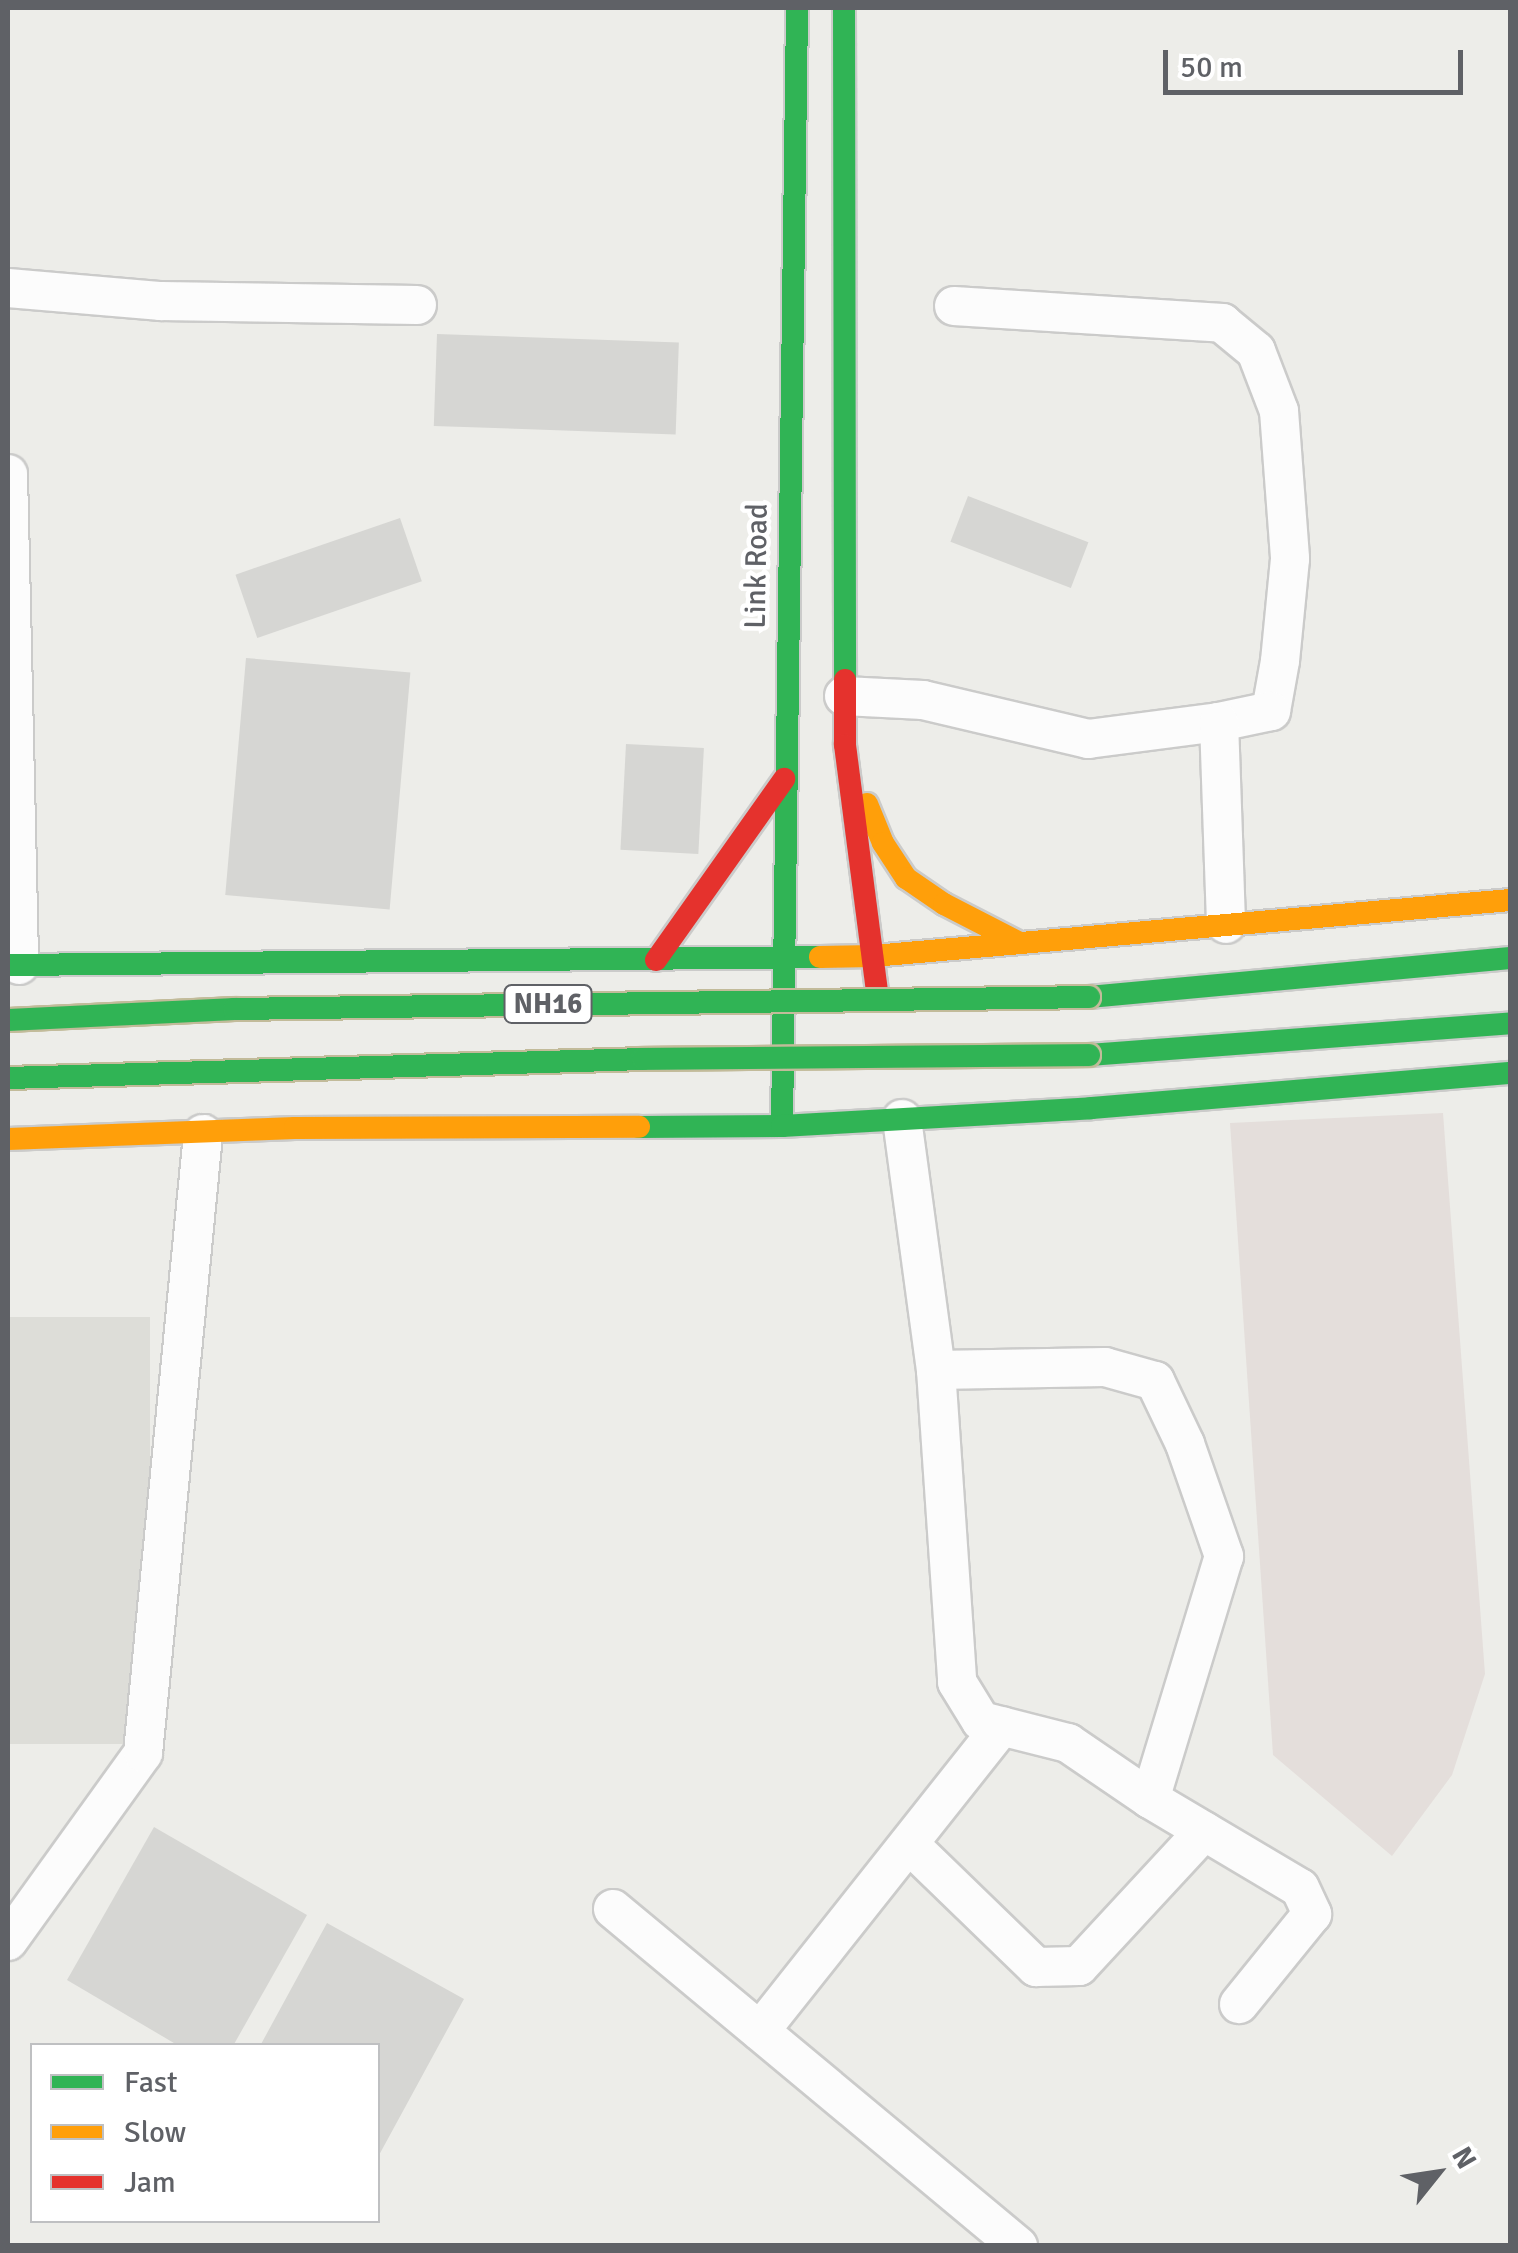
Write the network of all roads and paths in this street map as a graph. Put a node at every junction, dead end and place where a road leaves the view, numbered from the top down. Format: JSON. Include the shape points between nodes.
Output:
{"nodes":[{"id":1,"x":797,"y":8,"type":"edge"},
{"id":2,"x":844,"y":8,"type":"edge"},
{"id":3,"x":8,"y":288,"type":"edge"},
{"id":4,"x":417,"y":305,"type":"dead end"},
{"id":5,"x":954,"y":306,"type":"dead end"},
{"id":6,"x":8,"y":474,"type":"edge"},
{"id":7,"x":844,"y":696,"type":"junction"},
{"id":8,"x":1219,"y":722,"type":"junction"},
{"id":9,"x":845,"y":745,"type":"junction"},
{"id":10,"x":784,"y":779,"type":"junction"},
{"id":11,"x":1510,"y":900,"type":"edge"},
{"id":12,"x":1226,"y":924,"type":"junction"},
{"id":13,"x":1019,"y":942,"type":"junction"},
{"id":14,"x":783,"y":956,"type":"junction"},
{"id":15,"x":873,"y":956,"type":"junction"},
{"id":16,"x":1510,"y":958,"type":"edge"},
{"id":17,"x":656,"y":960,"type":"junction"},
{"id":18,"x":76,"y":964,"type":"junction"},
{"id":19,"x":13,"y":965,"type":"edge"},
{"id":20,"x":8,"y":1020,"type":"edge"},
{"id":21,"x":1510,"y":1023,"type":"edge"},
{"id":22,"x":1510,"y":1072,"type":"edge"},
{"id":23,"x":8,"y":1078,"type":"edge"},
{"id":24,"x":891,"y":1106,"type":"junction"},
{"id":25,"x":76,"y":1118,"type":"junction"},
{"id":26,"x":782,"y":1126,"type":"junction"},
{"id":27,"x":204,"y":1134,"type":"junction"},
{"id":28,"x":8,"y":1139,"type":"edge"},
{"id":29,"x":936,"y":1370,"type":"junction"},
{"id":30,"x":1002,"y":1726,"type":"junction"},
{"id":31,"x":1150,"y":1799,"type":"junction"},
{"id":32,"x":1204,"y":1831,"type":"junction"},
{"id":33,"x":908,"y":1844,"type":"junction"},
{"id":34,"x":613,"y":1909,"type":"dead end"},
{"id":35,"x":8,"y":1941,"type":"edge"},
{"id":36,"x":1239,"y":2004,"type":"dead end"},
{"id":37,"x":760,"y":2031,"type":"junction"},
{"id":38,"x":1018,"y":2246,"type":"edge"}],
"edges":[{"from":1,"to":10,"type":"main road","name":"Link Road"},
{"from":2,"to":7,"type":"main road"},
{"from":3,"to":4,"type":"street","via":[[161,302]]},
{"from":5,"to":8,"type":"street","via":[[1222,323],[1256,351],[1279,411],[1290,559],[1271,711]]},
{"from":6,"to":19,"type":"street"},
{"from":7,"to":8,"type":"street","via":[[923,700],[1088,739]]},
{"from":7,"to":9,"type":"main road"},
{"from":8,"to":12,"type":"street"},
{"from":9,"to":13,"type":"main road","via":[[882,843],[906,878]]},
{"from":9,"to":15,"type":"main road"},
{"from":10,"to":14,"type":"main road","name":"Link Road"},
{"from":10,"to":17,"type":"main road"},
{"from":11,"to":12,"type":"main road"},
{"from":12,"to":13,"type":"main road"},
{"from":13,"to":15,"type":"main road"},
{"from":14,"to":15,"type":"main road"},
{"from":14,"to":17,"type":"main road"},
{"from":14,"to":26,"type":"main road","name":"Link Road"},
{"from":15,"to":24,"type":"main road"},
{"from":16,"to":20,"type":"main road","number":"NH16","bridge":true,"via":[[1090,997],[234,1009]]},
{"from":17,"to":18,"type":"main road"},
{"from":18,"to":19,"type":"main road"},
{"from":18,"to":25,"type":"main road"},
{"from":21,"to":23,"type":"main road","number":"NH16","bridge":true,"via":[[1089,1055],[643,1059]]},
{"from":22,"to":24,"type":"main road","via":[[1091,1108]]},
{"from":24,"to":26,"type":"main road"},
{"from":24,"to":29,"type":"street"},
{"from":25,"to":27,"type":"main road"},
{"from":25,"to":28,"type":"main road"},
{"from":26,"to":27,"type":"main road"},
{"from":27,"to":35,"type":"street","via":[[143,1754]]},
{"from":29,"to":30,"type":"street","via":[[957,1682],[981,1721]]},
{"from":29,"to":31,"type":"street","via":[[1105,1367],[1155,1381],[1224,1556]]},
{"from":30,"to":31,"type":"street","via":[[1068,1743]]},
{"from":30,"to":33,"type":"street"},
{"from":31,"to":32,"type":"street"},
{"from":32,"to":33,"type":"street","via":[[1079,1966],[1036,1968]]},
{"from":32,"to":36,"type":"street","via":[[1300,1888],[1312,1914]]},
{"from":33,"to":37,"type":"street"},
{"from":34,"to":37,"type":"street"},
{"from":37,"to":38,"type":"street"}]}
